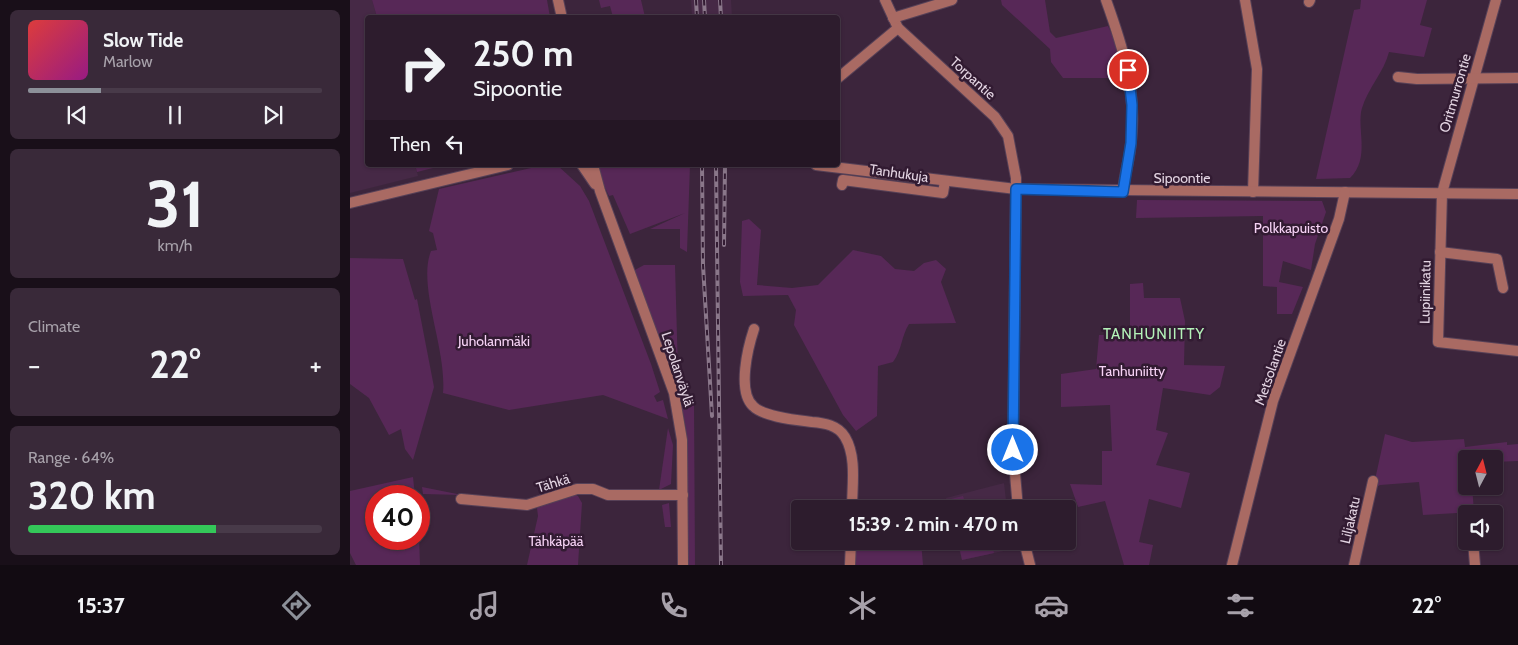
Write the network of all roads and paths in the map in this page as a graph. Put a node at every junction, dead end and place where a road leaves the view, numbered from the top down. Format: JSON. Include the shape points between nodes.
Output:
{"nodes":[{"id":1,"x":558,"y":0,"type":"edge"},
{"id":2,"x":885,"y":0,"type":"edge"},
{"id":3,"x":952,"y":0,"type":"edge"},
{"id":4,"x":1106,"y":0,"type":"edge"},
{"id":5,"x":1245,"y":0,"type":"edge"},
{"id":6,"x":1496,"y":0,"type":"edge"},
{"id":7,"x":561,"y":15,"type":"edge"},
{"id":8,"x":893,"y":18,"type":"junction"},
{"id":9,"x":898,"y":28,"type":"junction"},
{"id":10,"x":840,"y":76,"type":"edge"},
{"id":11,"x":1398,"y":77,"type":"dead end"},
{"id":12,"x":1518,"y":78,"type":"edge"},
{"id":13,"x":1474,"y":79,"type":"junction"},
{"id":14,"x":499,"y":167,"type":"edge"},
{"id":15,"x":583,"y":167,"type":"edge"},
{"id":16,"x":594,"y":167,"type":"edge"},
{"id":17,"x":832,"y":167,"type":"edge"},
{"id":18,"x":945,"y":181,"type":"junction"},
{"id":19,"x":842,"y":185,"type":"dead end"},
{"id":20,"x":1016,"y":189,"type":"junction"},
{"id":21,"x":600,"y":191,"type":"junction"},
{"id":22,"x":1123,"y":192,"type":"junction"},
{"id":23,"x":1252,"y":192,"type":"junction"},
{"id":24,"x":1344,"y":192,"type":"junction"},
{"id":25,"x":1442,"y":193,"type":"junction"},
{"id":26,"x":1518,"y":194,"type":"edge"},
{"id":27,"x":350,"y":202,"type":"edge"},
{"id":28,"x":1440,"y":252,"type":"junction"},
{"id":29,"x":1503,"y":288,"type":"dead end"},
{"id":30,"x":754,"y":329,"type":"dead end"},
{"id":31,"x":1518,"y":351,"type":"edge"},
{"id":32,"x":1373,"y":481,"type":"dead end"},
{"id":33,"x":683,"y":495,"type":"junction"},
{"id":34,"x":461,"y":499,"type":"dead end"},
{"id":35,"x":852,"y":500,"type":"edge"},
{"id":36,"x":1017,"y":500,"type":"edge"},
{"id":37,"x":851,"y":550,"type":"edge"},
{"id":38,"x":1026,"y":550,"type":"edge"},
{"id":39,"x":1474,"y":550,"type":"edge"},
{"id":40,"x":683,"y":565,"type":"edge"},
{"id":41,"x":850,"y":565,"type":"edge"},
{"id":42,"x":1030,"y":565,"type":"edge"},
{"id":43,"x":1232,"y":565,"type":"edge"},
{"id":44,"x":1354,"y":565,"type":"edge"},
{"id":45,"x":1475,"y":565,"type":"edge"}],
"edges":[{"from":1,"to":7,"type":"street"},
{"from":2,"to":8,"type":"street","name":"Torpantie"},
{"from":3,"to":8,"type":"street"},
{"from":4,"to":22,"type":"street","via":[[1131,82],[1131,143]]},
{"from":5,"to":23,"type":"street","via":[[1257,69]]},
{"from":6,"to":13,"type":"street","name":"Oritmurrontie"},
{"from":8,"to":9,"type":"street","name":"Torpantie"},
{"from":9,"to":10,"type":"street"},
{"from":9,"to":20,"type":"street","name":"Torpantie","via":[[995,117],[1008,136]]},
{"from":11,"to":13,"type":"street"},
{"from":12,"to":13,"type":"street"},
{"from":13,"to":25,"type":"street","name":"Oritmurrontie"},
{"from":14,"to":27,"type":"street"},
{"from":15,"to":21,"type":"street","name":"Lepolanväylä"},
{"from":16,"to":21,"type":"street","name":"Lepolanväylä"},
{"from":17,"to":18,"type":"street","name":"Sipoontie"},
{"from":18,"to":19,"type":"street","name":"Tanhukuja","via":[[943,193],[843,180]]},
{"from":18,"to":20,"type":"street","name":"Sipoontie"},
{"from":20,"to":22,"type":"street","name":"Sipoontie"},
{"from":20,"to":36,"type":"street","name":"Torpantie","via":[[1013,440]]},
{"from":21,"to":33,"type":"street","name":"Lepolanväylä","via":[[674,393],[682,440]]},
{"from":22,"to":23,"type":"street","name":"Sipoontie"},
{"from":23,"to":24,"type":"street","name":"Sipoontie"},
{"from":24,"to":25,"type":"street","name":"Sipoontie"},
{"from":24,"to":43,"type":"street","name":"Metsolantie","via":[[1343,206],[1273,402]]},
{"from":25,"to":26,"type":"street","name":"Sipoontie"},
{"from":25,"to":28,"type":"street","name":"Lupiinikatu"},
{"from":28,"to":29,"type":"street","via":[[1497,259]]},
{"from":28,"to":31,"type":"street","name":"Lupiinikatu","via":[[1438,342]]},
{"from":30,"to":35,"type":"street","via":[[746,365],[745,393],[753,407],[768,413],[826,423],[839,430],[851,450]]},
{"from":32,"to":44,"type":"street","name":"Liljakatu"},
{"from":33,"to":34,"type":"street","name":"Tähkä","via":[[608,495],[577,489],[527,505]]},
{"from":33,"to":40,"type":"street","name":"Lepolanväylä"},
{"from":37,"to":41,"type":"street"},
{"from":38,"to":42,"type":"street"},
{"from":39,"to":45,"type":"street"}]}
